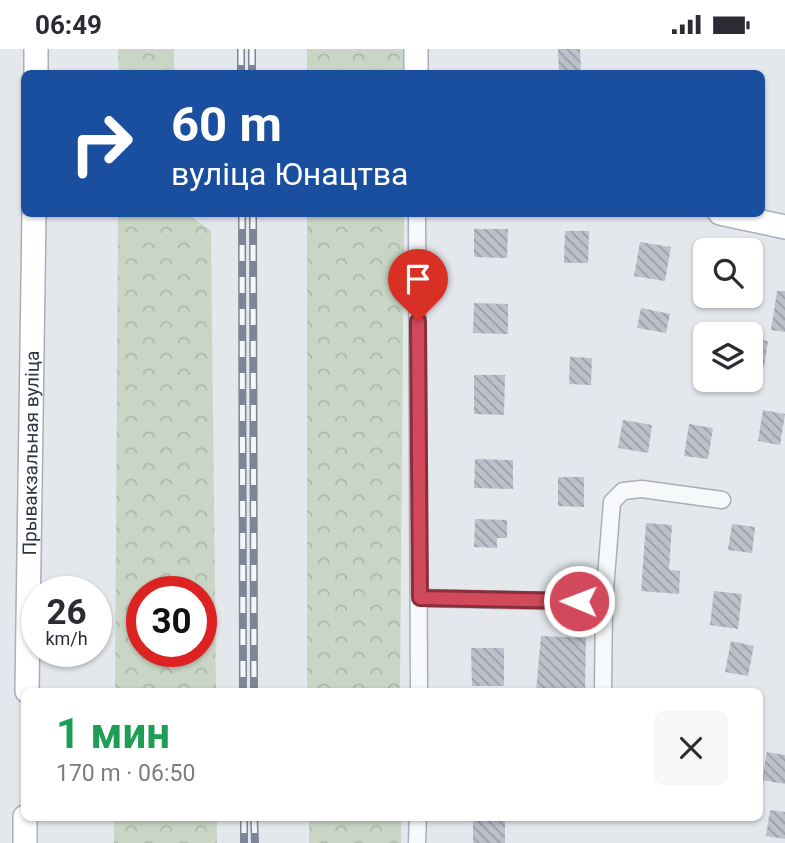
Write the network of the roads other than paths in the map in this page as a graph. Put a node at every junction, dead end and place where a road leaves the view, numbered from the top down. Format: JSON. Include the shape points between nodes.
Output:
{"nodes":[{"id":1,"x":36,"y":49,"type":"edge"},
{"id":2,"x":416,"y":49,"type":"edge"},
{"id":3,"x":36,"y":70,"type":"edge"},
{"id":4,"x":416,"y":70,"type":"edge"},
{"id":5,"x":34,"y":217,"type":"edge"},
{"id":6,"x":417,"y":217,"type":"edge"},
{"id":7,"x":739,"y":217,"type":"edge"},
{"id":8,"x":785,"y":227,"type":"edge"},
{"id":9,"x":722,"y":500,"type":"dead end"},
{"id":10,"x":420,"y":598,"type":"junction"},
{"id":11,"x":604,"y":602,"type":"junction"},
{"id":12,"x":27,"y":688,"type":"edge"},
{"id":13,"x":419,"y":688,"type":"edge"},
{"id":14,"x":603,"y":688,"type":"edge"},
{"id":15,"x":25,"y":821,"type":"edge"},
{"id":16,"x":418,"y":821,"type":"edge"},
{"id":17,"x":24,"y":843,"type":"edge"},
{"id":18,"x":417,"y":843,"type":"edge"}],
"edges":[{"from":1,"to":3,"type":"street"},
{"from":2,"to":4,"type":"street"},
{"from":5,"to":12,"type":"street","name":"Прывакзальная вуліца"},
{"from":6,"to":10,"type":"street"},
{"from":7,"to":8,"type":"street"},
{"from":9,"to":11,"type":"street","via":[[642,489],[623,491],[612,502]]},
{"from":10,"to":11,"type":"street"},
{"from":10,"to":13,"type":"street"},
{"from":11,"to":14,"type":"street"},
{"from":15,"to":17,"type":"street"},
{"from":16,"to":18,"type":"street"}]}
